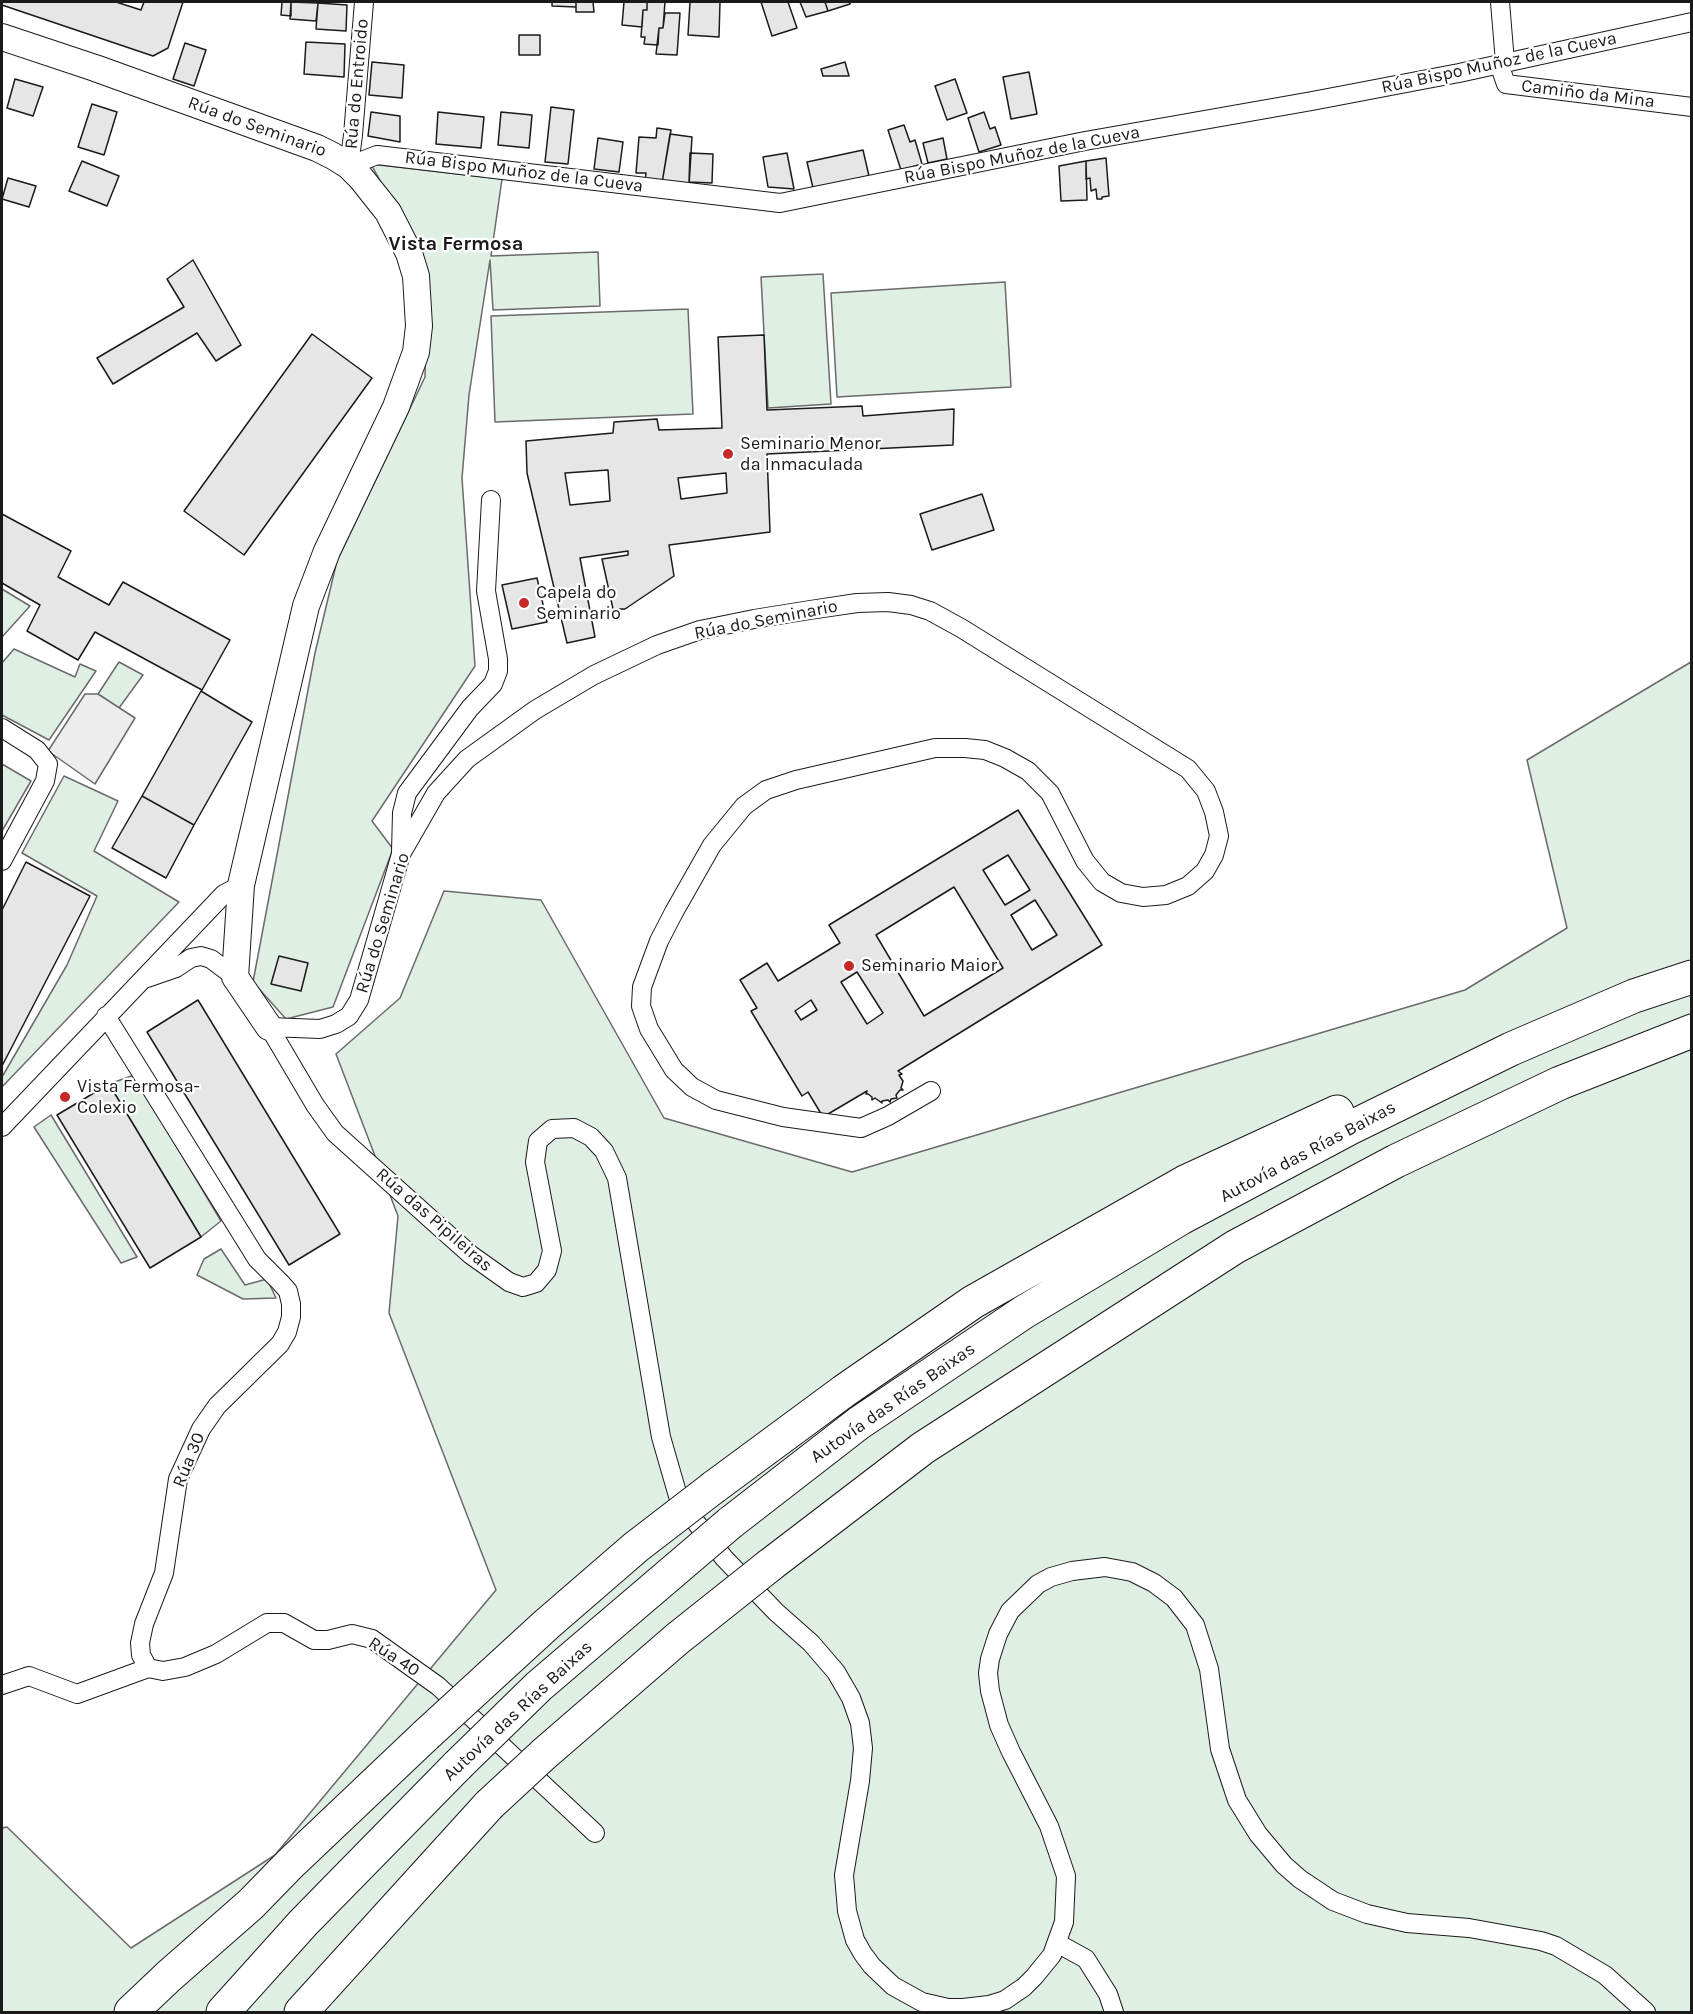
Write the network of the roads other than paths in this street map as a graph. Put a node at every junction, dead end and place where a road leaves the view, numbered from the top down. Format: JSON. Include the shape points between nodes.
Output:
{"nodes":[{"id":1,"x":364,"y":2,"type":"edge"},
{"id":2,"x":1500,"y":2,"type":"edge"},
{"id":3,"x":1692,"y":22,"type":"edge"},
{"id":4,"x":2,"y":37,"type":"edge"},
{"id":5,"x":1502,"y":63,"type":"junction"},
{"id":6,"x":1692,"y":107,"type":"edge"},
{"id":7,"x":349,"y":166,"type":"junction"},
{"id":8,"x":491,"y":500,"type":"dead end"},
{"id":9,"x":2,"y":728,"type":"edge"},
{"id":10,"x":401,"y":854,"type":"junction"},
{"id":11,"x":2,"y":861,"type":"edge"},
{"id":12,"x":242,"y":885,"type":"junction"},
{"id":13,"x":235,"y":977,"type":"junction"},
{"id":14,"x":1692,"y":977,"type":"edge"},
{"id":15,"x":143,"y":979,"type":"junction"},
{"id":16,"x":1634,"y":996,"type":"junction"},
{"id":17,"x":106,"y":1016,"type":"junction"},
{"id":18,"x":269,"y":1027,"type":"junction"},
{"id":19,"x":1692,"y":1031,"type":"edge"},
{"id":20,"x":931,"y":1091,"type":"dead end"},
{"id":21,"x":2,"y":1127,"type":"edge"},
{"id":22,"x":148,"y":1668,"type":"junction"},
{"id":23,"x":2,"y":1685,"type":"edge"},
{"id":24,"x":595,"y":1833,"type":"dead end"},
{"id":25,"x":1057,"y":1943,"type":"junction"},
{"id":26,"x":131,"y":2013,"type":"edge"},
{"id":27,"x":223,"y":2013,"type":"edge"},
{"id":28,"x":301,"y":2013,"type":"edge"},
{"id":29,"x":1114,"y":2013,"type":"edge"},
{"id":30,"x":1646,"y":2013,"type":"edge"}],
"edges":[{"from":1,"to":7,"type":"street","name":"Rúa do Entroido"},
{"from":2,"to":5,"type":"street"},
{"from":3,"to":5,"type":"street","name":"Rúa Bispo Muñoz de la Cueva"},
{"from":4,"to":7,"type":"street","name":"Rúa do Seminario","via":[[317,148]]},
{"from":5,"to":6,"type":"street","name":"Camiño da Mina","via":[[1506,84]]},
{"from":5,"to":7,"type":"street","name":"Rúa Bispo Muñoz de la Cueva","via":[[780,203],[377,154]]},
{"from":7,"to":12,"type":"street","name":"Rúa do Seminario","via":[[388,212],[409,253],[418,298],[416,352],[396,407],[327,550],[306,606]]},
{"from":8,"to":10,"type":"street","via":[[486,591],[498,671],[493,684],[470,708],[407,794],[402,813]]},
{"from":9,"to":11,"type":"street","via":[[29,744],[48,764],[45,781]]},
{"from":10,"to":18,"type":"street","name":"Rúa do Seminario","via":[[359,1000],[349,1016],[320,1029]]},
{"from":10,"to":20,"type":"street","name":"Rúa do Seminario","via":[[436,793],[467,759],[562,693],[657,645],[700,630],[857,603],[888,602],[930,611],[1188,769],[1206,791],[1219,836],[1204,872],[1188,886],[1166,895],[1143,897],[1121,893],[1102,882],[1085,861],[1050,793],[1028,771],[986,750],[935,748],[796,780],[766,790],[744,806],[712,845],[659,941],[642,987],[641,1006],[649,1029],[674,1070],[692,1087],[716,1100],[783,1117],[861,1128]]},
{"from":12,"to":13,"type":"street","name":"Rúa do Seminario"},
{"from":12,"to":15,"type":"street","via":[[224,894]]},
{"from":13,"to":15,"type":"street","via":[[201,956]]},
{"from":13,"to":18,"type":"street"},
{"from":14,"to":16,"type":"highway","name":"Autovía das Rías Baixas"},
{"from":15,"to":17,"type":"street"},
{"from":16,"to":26,"type":"highway","bridge":true,"via":[[1508,1032],[1185,1182],[973,1302],[844,1391],[636,1548],[426,1735]]},
{"from":16,"to":27,"type":"highway","name":"Autovía das Rías Baixas","bridge":true,"via":[[1511,1049],[1350,1128],[1181,1218],[1014,1318],[859,1423],[730,1523],[539,1686],[304,1922]]},
{"from":17,"to":21,"type":"street"},
{"from":17,"to":22,"type":"street","name":"Rúa 30","via":[[257,1259],[288,1291],[291,1304],[287,1332],[280,1344],[217,1406],[178,1479],[164,1573],[140,1643]]},
{"from":18,"to":25,"type":"street","name":"Rúa das Pipileiras","via":[[335,1133],[471,1255],[509,1282],[523,1287],[536,1284],[548,1270],[552,1251],[535,1162],[538,1141],[552,1129],[562,1127],[583,1131],[598,1143],[617,1178],[661,1437],[682,1503],[749,1586],[811,1643],[836,1672],[860,1723],[860,1781],[844,1875],[847,1911],[855,1940],[872,1966],[894,1986],[922,2002],[948,2008],[977,2007],[1005,2000],[1043,1967]]},
{"from":19,"to":28,"type":"highway","bridge":true,"via":[[1560,1083],[1396,1161],[1236,1247],[923,1448],[668,1647],[544,1754],[489,1805]]},
{"from":22,"to":23,"type":"street","via":[[77,1694],[29,1676]]},
{"from":22,"to":24,"type":"street","name":"Rúa 40","via":[[163,1671],[185,1667],[216,1654],[267,1623],[284,1623],[314,1640],[352,1634],[372,1639],[438,1686]]},
{"from":25,"to":29,"type":"street","via":[[1086,1959],[1108,1994]]},
{"from":25,"to":30,"type":"street","via":[[1064,1922],[1066,1876],[1049,1826],[999,1725],[988,1673],[998,1634],[1010,1611],[1038,1584],[1072,1570],[1105,1567],[1132,1572],[1154,1583],[1173,1598],[1195,1625],[1209,1668],[1220,1749],[1238,1800],[1258,1834],[1300,1879],[1333,1901],[1367,1914],[1407,1923],[1469,1928],[1556,1946],[1605,1975]]}]}
